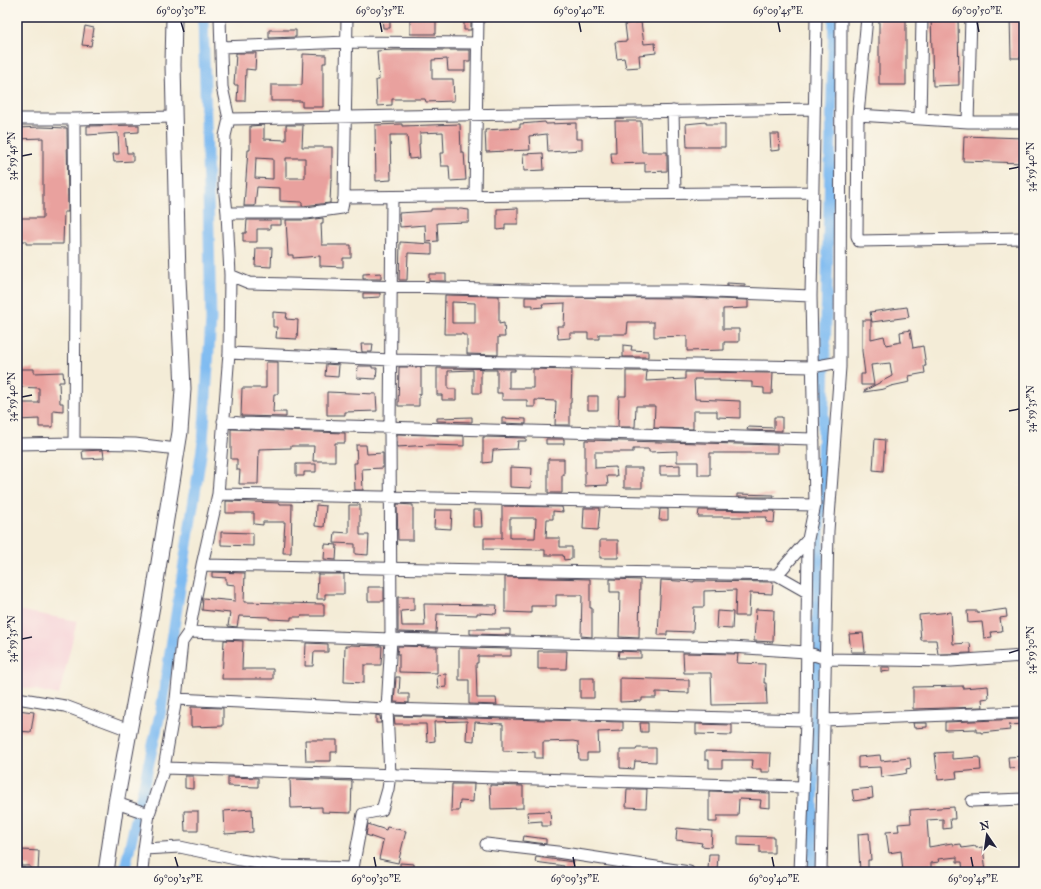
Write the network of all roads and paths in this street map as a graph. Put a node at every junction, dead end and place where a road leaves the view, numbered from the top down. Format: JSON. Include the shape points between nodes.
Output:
{"nodes":[{"id":1,"x":174,"y":17,"type":"edge"},
{"id":2,"x":220,"y":17,"type":"edge"},
{"id":3,"x":347,"y":17,"type":"edge"},
{"id":4,"x":478,"y":17,"type":"edge"},
{"id":5,"x":816,"y":17,"type":"edge"},
{"id":6,"x":841,"y":17,"type":"edge"},
{"id":7,"x":867,"y":17,"type":"edge"},
{"id":8,"x":922,"y":17,"type":"edge"},
{"id":9,"x":971,"y":17,"type":"edge"},
{"id":10,"x":347,"y":42,"type":"junction"},
{"id":11,"x":477,"y":44,"type":"junction"},
{"id":12,"x":221,"y":47,"type":"junction"},
{"id":13,"x":814,"y":109,"type":"junction"},
{"id":14,"x":673,"y":111,"type":"junction"},
{"id":15,"x":476,"y":114,"type":"junction"},
{"id":16,"x":858,"y":115,"type":"junction"},
{"id":17,"x":345,"y":116,"type":"junction"},
{"id":18,"x":174,"y":118,"type":"junction"},
{"id":19,"x":17,"y":119,"type":"edge"},
{"id":20,"x":74,"y":119,"type":"junction"},
{"id":21,"x":229,"y":119,"type":"junction"},
{"id":22,"x":920,"y":119,"type":"junction"},
{"id":23,"x":968,"y":122,"type":"junction"},
{"id":24,"x":1024,"y":122,"type":"edge"},
{"id":25,"x":675,"y":192,"type":"junction"},
{"id":26,"x":812,"y":192,"type":"junction"},
{"id":27,"x":475,"y":195,"type":"junction"},
{"id":28,"x":344,"y":197,"type":"junction"},
{"id":29,"x":392,"y":197,"type":"junction"},
{"id":30,"x":227,"y":214,"type":"junction"},
{"id":31,"x":1024,"y":238,"type":"edge"},
{"id":32,"x":230,"y":275,"type":"junction"},
{"id":33,"x":392,"y":286,"type":"junction"},
{"id":34,"x":811,"y":296,"type":"junction"},
{"id":35,"x":229,"y":353,"type":"junction"},
{"id":36,"x":392,"y":360,"type":"junction"},
{"id":37,"x":840,"y":362,"type":"junction"},
{"id":38,"x":812,"y":367,"type":"junction"},
{"id":39,"x":223,"y":421,"type":"junction"},
{"id":40,"x":390,"y":428,"type":"junction"},
{"id":41,"x":814,"y":439,"type":"junction"},
{"id":42,"x":74,"y":443,"type":"junction"},
{"id":43,"x":17,"y":444,"type":"edge"},
{"id":44,"x":177,"y":449,"type":"junction"},
{"id":45,"x":218,"y":494,"type":"junction"},
{"id":46,"x":390,"y":498,"type":"junction"},
{"id":47,"x":815,"y":505,"type":"junction"},
{"id":48,"x":808,"y":539,"type":"junction"},
{"id":49,"x":202,"y":565,"type":"junction"},
{"id":50,"x":391,"y":569,"type":"junction"},
{"id":51,"x":777,"y":575,"type":"junction"},
{"id":52,"x":807,"y":592,"type":"junction"},
{"id":53,"x":189,"y":632,"type":"junction"},
{"id":54,"x":392,"y":639,"type":"junction"},
{"id":55,"x":806,"y":652,"type":"junction"},
{"id":56,"x":1024,"y":656,"type":"edge"},
{"id":57,"x":826,"y":659,"type":"junction"},
{"id":58,"x":17,"y":698,"type":"edge"},
{"id":59,"x":176,"y":699,"type":"junction"},
{"id":60,"x":387,"y":709,"type":"junction"},
{"id":61,"x":1024,"y":712,"type":"edge"},
{"id":62,"x":806,"y":720,"type":"junction"},
{"id":63,"x":824,"y":720,"type":"junction"},
{"id":64,"x":129,"y":730,"type":"junction"},
{"id":65,"x":164,"y":768,"type":"junction"},
{"id":66,"x":390,"y":775,"type":"junction"},
{"id":67,"x":803,"y":787,"type":"junction"},
{"id":68,"x":1024,"y":799,"type":"edge"},
{"id":69,"x":972,"y":802,"type":"dead end"},
{"id":70,"x":116,"y":803,"type":"junction"},
{"id":71,"x":149,"y":814,"type":"junction"},
{"id":72,"x":486,"y":844,"type":"dead end"},
{"id":73,"x":144,"y":849,"type":"junction"},
{"id":74,"x":106,"y":872,"type":"edge"},
{"id":75,"x":142,"y":872,"type":"edge"},
{"id":76,"x":689,"y":872,"type":"edge"},
{"id":77,"x":800,"y":872,"type":"edge"},
{"id":78,"x":821,"y":872,"type":"edge"}],
"edges":[{"from":1,"to":18,"type":"street"},
{"from":2,"to":12,"type":"street"},
{"from":3,"to":10,"type":"street"},
{"from":4,"to":11,"type":"street"},
{"from":5,"to":13,"type":"street"},
{"from":6,"to":37,"type":"street"},
{"from":7,"to":16,"type":"street"},
{"from":8,"to":22,"type":"street"},
{"from":9,"to":23,"type":"street"},
{"from":10,"to":11,"type":"street"},
{"from":10,"to":12,"type":"street"},
{"from":10,"to":17,"type":"street"},
{"from":11,"to":15,"type":"street"},
{"from":12,"to":21,"type":"street","via":[[222,87]]},
{"from":13,"to":14,"type":"street"},
{"from":13,"to":26,"type":"street"},
{"from":14,"to":15,"type":"street"},
{"from":14,"to":25,"type":"street"},
{"from":15,"to":17,"type":"street"},
{"from":15,"to":27,"type":"street"},
{"from":16,"to":22,"type":"street"},
{"from":16,"to":31,"type":"street","via":[[856,236],[859,242]]},
{"from":17,"to":21,"type":"street"},
{"from":17,"to":28,"type":"street"},
{"from":18,"to":20,"type":"street"},
{"from":18,"to":44,"type":"street","via":[[183,389]]},
{"from":19,"to":20,"type":"street"},
{"from":20,"to":42,"type":"street"},
{"from":21,"to":30,"type":"street","via":[[225,136],[224,178]]},
{"from":22,"to":23,"type":"street"},
{"from":23,"to":24,"type":"street"},
{"from":25,"to":26,"type":"street"},
{"from":25,"to":27,"type":"street"},
{"from":26,"to":34,"type":"street"},
{"from":27,"to":29,"type":"street"},
{"from":28,"to":29,"type":"street"},
{"from":28,"to":30,"type":"street","via":[[342,208],[307,212]]},
{"from":29,"to":33,"type":"street"},
{"from":30,"to":32,"type":"street"},
{"from":32,"to":33,"type":"street","via":[[249,283]]},
{"from":32,"to":35,"type":"street"},
{"from":33,"to":34,"type":"street"},
{"from":33,"to":36,"type":"street"},
{"from":34,"to":38,"type":"street"},
{"from":35,"to":36,"type":"street"},
{"from":35,"to":39,"type":"street"},
{"from":36,"to":38,"type":"street"},
{"from":36,"to":40,"type":"street"},
{"from":37,"to":38,"type":"street"},
{"from":37,"to":57,"type":"street","via":[[828,531]]},
{"from":38,"to":41,"type":"street"},
{"from":39,"to":40,"type":"street"},
{"from":39,"to":45,"type":"street"},
{"from":40,"to":41,"type":"street"},
{"from":40,"to":46,"type":"street"},
{"from":41,"to":47,"type":"street"},
{"from":42,"to":43,"type":"street"},
{"from":42,"to":44,"type":"street","via":[[135,444]]},
{"from":44,"to":64,"type":"street"},
{"from":45,"to":46,"type":"street"},
{"from":45,"to":49,"type":"street"},
{"from":46,"to":47,"type":"street"},
{"from":46,"to":50,"type":"street"},
{"from":47,"to":48,"type":"street"},
{"from":48,"to":51,"type":"street"},
{"from":48,"to":52,"type":"street"},
{"from":49,"to":50,"type":"street"},
{"from":49,"to":53,"type":"street"},
{"from":50,"to":51,"type":"street"},
{"from":50,"to":54,"type":"street"},
{"from":51,"to":52,"type":"street"},
{"from":52,"to":55,"type":"street"},
{"from":53,"to":54,"type":"street"},
{"from":53,"to":59,"type":"street","via":[[182,642]]},
{"from":54,"to":55,"type":"street","via":[[731,647]]},
{"from":54,"to":60,"type":"street"},
{"from":55,"to":57,"type":"street"},
{"from":55,"to":62,"type":"street"},
{"from":56,"to":57,"type":"street","via":[[951,661]]},
{"from":57,"to":63,"type":"street"},
{"from":58,"to":64,"type":"street","via":[[65,706]]},
{"from":59,"to":60,"type":"street"},
{"from":59,"to":65,"type":"street"},
{"from":60,"to":62,"type":"street"},
{"from":60,"to":66,"type":"street"},
{"from":61,"to":63,"type":"street"},
{"from":62,"to":67,"type":"street"},
{"from":63,"to":78,"type":"street"},
{"from":64,"to":70,"type":"street"},
{"from":65,"to":66,"type":"street"},
{"from":65,"to":71,"type":"street"},
{"from":66,"to":67,"type":"street"},
{"from":66,"to":73,"type":"street","via":[[382,810],[363,814],[353,868],[278,866],[180,847]]},
{"from":67,"to":77,"type":"street"},
{"from":68,"to":69,"type":"street"},
{"from":70,"to":71,"type":"street"},
{"from":70,"to":74,"type":"street"},
{"from":71,"to":73,"type":"street"},
{"from":72,"to":76,"type":"street"},
{"from":73,"to":75,"type":"street"}]}
